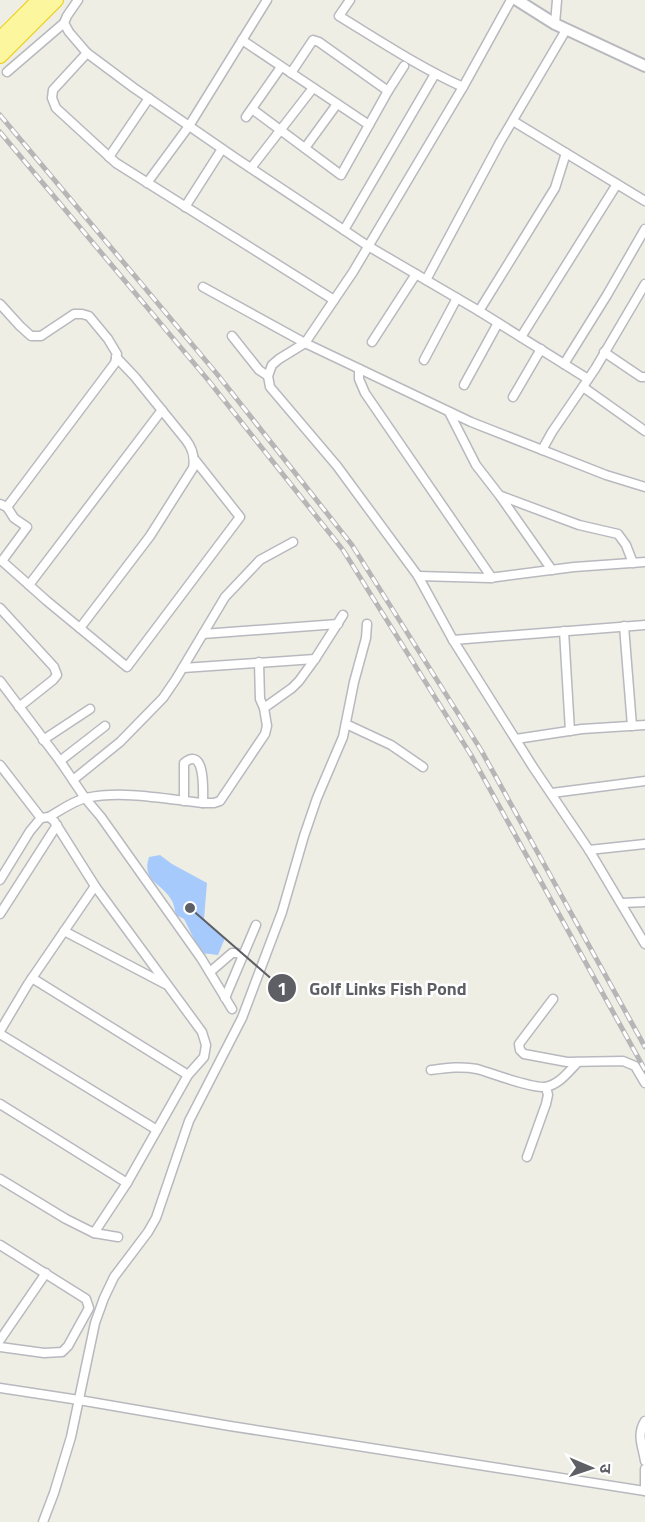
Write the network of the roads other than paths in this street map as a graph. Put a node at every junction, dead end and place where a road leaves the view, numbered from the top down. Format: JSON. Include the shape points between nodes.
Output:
{"nodes":[{"id":1,"x":39,"y":0,"type":"edge"},
{"id":2,"x":56,"y":0,"type":"edge"},
{"id":3,"x":78,"y":0,"type":"edge"},
{"id":4,"x":267,"y":0,"type":"edge"},
{"id":5,"x":350,"y":0,"type":"edge"},
{"id":6,"x":511,"y":0,"type":"edge"},
{"id":7,"x":517,"y":0,"type":"edge"},
{"id":8,"x":558,"y":0,"type":"edge"},
{"id":9,"x":64,"y":23,"type":"junction"},
{"id":10,"x":555,"y":24,"type":"junction"},
{"id":11,"x":566,"y":30,"type":"junction"},
{"id":12,"x":0,"y":39,"type":"edge"},
{"id":13,"x":242,"y":40,"type":"junction"},
{"id":14,"x":87,"y":53,"type":"junction"},
{"id":15,"x":0,"y":56,"type":"edge"},
{"id":16,"x":405,"y":66,"type":"dead end"},
{"id":17,"x":645,"y":66,"type":"edge"},
{"id":18,"x":281,"y":67,"type":"junction"},
{"id":19,"x":7,"y":72,"type":"dead end"},
{"id":20,"x":291,"y":73,"type":"junction"},
{"id":21,"x":435,"y":74,"type":"junction"},
{"id":22,"x":463,"y":87,"type":"junction"},
{"id":23,"x":313,"y":88,"type":"junction"},
{"id":24,"x":388,"y":92,"type":"junction"},
{"id":25,"x":149,"y":98,"type":"junction"},
{"id":26,"x":337,"y":104,"type":"junction"},
{"id":27,"x":252,"y":109,"type":"junction"},
{"id":28,"x":246,"y":117,"type":"dead end"},
{"id":29,"x":513,"y":121,"type":"junction"},
{"id":30,"x":369,"y":125,"type":"junction"},
{"id":31,"x":189,"y":126,"type":"junction"},
{"id":32,"x":280,"y":130,"type":"junction"},
{"id":33,"x":305,"y":148,"type":"junction"},
{"id":34,"x":222,"y":149,"type":"junction"},
{"id":35,"x":566,"y":153,"type":"junction"},
{"id":36,"x":109,"y":157,"type":"junction"},
{"id":37,"x":251,"y":168,"type":"junction"},
{"id":38,"x":147,"y":183,"type":"junction"},
{"id":39,"x":617,"y":184,"type":"junction"},
{"id":40,"x":645,"y":201,"type":"edge"},
{"id":41,"x":185,"y":207,"type":"junction"},
{"id":42,"x":645,"y":229,"type":"edge"},
{"id":43,"x":344,"y":230,"type":"junction"},
{"id":44,"x":368,"y":246,"type":"junction"},
{"id":45,"x":416,"y":274,"type":"junction"},
{"id":46,"x":426,"y":280,"type":"junction"},
{"id":47,"x":645,"y":285,"type":"edge"},
{"id":48,"x":203,"y":287,"type":"dead end"},
{"id":49,"x":457,"y":298,"type":"junction"},
{"id":50,"x":334,"y":300,"type":"junction"},
{"id":51,"x":0,"y":304,"type":"edge"},
{"id":52,"x":479,"y":311,"type":"junction"},
{"id":53,"x":498,"y":323,"type":"junction"},
{"id":54,"x":232,"y":336,"type":"dead end"},
{"id":55,"x":521,"y":337,"type":"junction"},
{"id":56,"x":372,"y":342,"type":"dead end"},
{"id":57,"x":305,"y":343,"type":"junction"},
{"id":58,"x":541,"y":350,"type":"junction"},
{"id":59,"x":604,"y":352,"type":"junction"},
{"id":60,"x":116,"y":357,"type":"junction"},
{"id":61,"x":424,"y":360,"type":"dead end"},
{"id":62,"x":564,"y":364,"type":"junction"},
{"id":63,"x":359,"y":369,"type":"junction"},
{"id":64,"x":268,"y":376,"type":"junction"},
{"id":65,"x":645,"y":377,"type":"edge"},
{"id":66,"x":585,"y":383,"type":"junction"},
{"id":67,"x":464,"y":385,"type":"dead end"},
{"id":68,"x":513,"y":397,"type":"dead end"},
{"id":69,"x":162,"y":410,"type":"junction"},
{"id":70,"x":448,"y":412,"type":"junction"},
{"id":71,"x":645,"y":430,"type":"edge"},
{"id":72,"x":542,"y":450,"type":"junction"},
{"id":73,"x":195,"y":460,"type":"junction"},
{"id":74,"x":645,"y":487,"type":"edge"},
{"id":75,"x":500,"y":496,"type":"junction"},
{"id":76,"x":4,"y":506,"type":"edge"},
{"id":77,"x":293,"y":542,"type":"dead end"},
{"id":78,"x":645,"y":562,"type":"edge"},
{"id":79,"x":633,"y":563,"type":"junction"},
{"id":80,"x":552,"y":570,"type":"junction"},
{"id":81,"x":418,"y":576,"type":"junction"},
{"id":82,"x":492,"y":578,"type":"junction"},
{"id":83,"x":29,"y":585,"type":"junction"},
{"id":84,"x":0,"y":608,"type":"edge"},
{"id":85,"x":343,"y":615,"type":"dead end"},
{"id":86,"x":338,"y":624,"type":"junction"},
{"id":87,"x":367,"y":624,"type":"dead end"},
{"id":88,"x":645,"y":625,"type":"edge"},
{"id":89,"x":624,"y":626,"type":"junction"},
{"id":90,"x":80,"y":628,"type":"junction"},
{"id":91,"x":564,"y":631,"type":"junction"},
{"id":92,"x":203,"y":634,"type":"junction"},
{"id":93,"x":453,"y":640,"type":"junction"},
{"id":94,"x":315,"y":659,"type":"junction"},
{"id":95,"x":259,"y":662,"type":"junction"},
{"id":96,"x":183,"y":668,"type":"junction"},
{"id":97,"x":0,"y":681,"type":"edge"},
{"id":98,"x":19,"y":707,"type":"junction"},
{"id":99,"x":264,"y":708,"type":"junction"},
{"id":100,"x":90,"y":709,"type":"dead end"},
{"id":101,"x":346,"y":724,"type":"junction"},
{"id":102,"x":645,"y":725,"type":"edge"},
{"id":103,"x":105,"y":726,"type":"dead end"},
{"id":104,"x":632,"y":726,"type":"junction"},
{"id":105,"x":570,"y":731,"type":"junction"},
{"id":106,"x":516,"y":739,"type":"junction"},
{"id":107,"x":44,"y":740,"type":"junction"},
{"id":108,"x":60,"y":761,"type":"junction"},
{"id":109,"x":0,"y":765,"type":"edge"},
{"id":110,"x":423,"y":767,"type":"dead end"},
{"id":111,"x":73,"y":780,"type":"junction"},
{"id":112,"x":645,"y":781,"type":"edge"},
{"id":113,"x":552,"y":793,"type":"junction"},
{"id":114,"x":85,"y":798,"type":"junction"},
{"id":115,"x":184,"y":801,"type":"junction"},
{"id":116,"x":202,"y":803,"type":"junction"},
{"id":117,"x":45,"y":818,"type":"junction"},
{"id":118,"x":57,"y":825,"type":"junction"},
{"id":119,"x":645,"y":844,"type":"edge"},
{"id":120,"x":589,"y":850,"type":"junction"},
{"id":121,"x":0,"y":880,"type":"edge"},
{"id":122,"x":95,"y":886,"type":"junction"},
{"id":123,"x":645,"y":902,"type":"edge"},
{"id":124,"x":622,"y":903,"type":"junction"},
{"id":125,"x":0,"y":914,"type":"edge"},
{"id":126,"x":256,"y":925,"type":"dead end"},
{"id":127,"x":64,"y":931,"type":"junction"},
{"id":128,"x":645,"y":944,"type":"edge"},
{"id":129,"x":243,"y":956,"type":"junction"},
{"id":130,"x":210,"y":972,"type":"junction"},
{"id":131,"x":32,"y":978,"type":"junction"},
{"id":132,"x":168,"y":986,"type":"junction"},
{"id":133,"x":225,"y":998,"type":"junction"},
{"id":134,"x":553,"y":999,"type":"dead end"},
{"id":135,"x":232,"y":1009,"type":"dead end"},
{"id":136,"x":0,"y":1033,"type":"edge"},
{"id":137,"x":578,"y":1062,"type":"junction"},
{"id":138,"x":431,"y":1070,"type":"dead end"},
{"id":139,"x":189,"y":1075,"type":"junction"},
{"id":140,"x":645,"y":1083,"type":"edge"},
{"id":141,"x":546,"y":1087,"type":"junction"},
{"id":142,"x":0,"y":1104,"type":"edge"},
{"id":143,"x":157,"y":1130,"type":"junction"},
{"id":144,"x":527,"y":1157,"type":"dead end"},
{"id":145,"x":0,"y":1179,"type":"edge"},
{"id":146,"x":127,"y":1183,"type":"junction"},
{"id":147,"x":94,"y":1233,"type":"junction"},
{"id":148,"x":118,"y":1237,"type":"dead end"},
{"id":149,"x":0,"y":1245,"type":"edge"},
{"id":150,"x":46,"y":1273,"type":"junction"},
{"id":151,"x":0,"y":1340,"type":"edge"},
{"id":152,"x":0,"y":1347,"type":"edge"},
{"id":153,"x":0,"y":1388,"type":"edge"},
{"id":154,"x":79,"y":1400,"type":"junction"},
{"id":155,"x":645,"y":1421,"type":"edge"},
{"id":156,"x":645,"y":1461,"type":"edge"},
{"id":157,"x":645,"y":1469,"type":"edge"},
{"id":158,"x":645,"y":1491,"type":"edge"},
{"id":159,"x":43,"y":1522,"type":"edge"}],
"edges":[{"from":1,"to":12,"type":"highway"},
{"from":2,"to":15,"type":"highway"},
{"from":3,"to":9,"type":"street"},
{"from":4,"to":13,"type":"street"},
{"from":5,"to":21,"type":"street","via":[[339,16]]},
{"from":6,"to":22,"type":"street"},
{"from":7,"to":10,"type":"street"},
{"from":8,"to":10,"type":"street"},
{"from":9,"to":14,"type":"street"},
{"from":9,"to":19,"type":"street"},
{"from":10,"to":11,"type":"street"},
{"from":11,"to":17,"type":"street"},
{"from":11,"to":29,"type":"street"},
{"from":13,"to":18,"type":"street"},
{"from":13,"to":31,"type":"street"},
{"from":14,"to":25,"type":"street"},
{"from":14,"to":36,"type":"street","via":[[53,90],[52,98],[56,108]]},
{"from":16,"to":24,"type":"street"},
{"from":18,"to":20,"type":"street"},
{"from":18,"to":27,"type":"street"},
{"from":20,"to":23,"type":"street"},
{"from":20,"to":24,"type":"street","via":[[313,40]]},
{"from":21,"to":22,"type":"street"},
{"from":21,"to":43,"type":"street"},
{"from":22,"to":44,"type":"street"},
{"from":23,"to":26,"type":"street"},
{"from":23,"to":32,"type":"street"},
{"from":24,"to":30,"type":"street"},
{"from":25,"to":31,"type":"street"},
{"from":25,"to":36,"type":"street"},
{"from":26,"to":30,"type":"street"},
{"from":26,"to":33,"type":"street"},
{"from":27,"to":28,"type":"street"},
{"from":27,"to":32,"type":"street"},
{"from":29,"to":35,"type":"street"},
{"from":29,"to":46,"type":"street"},
{"from":30,"to":33,"type":"street","via":[[341,175]]},
{"from":31,"to":34,"type":"street"},
{"from":31,"to":38,"type":"street"},
{"from":32,"to":33,"type":"street"},
{"from":32,"to":37,"type":"street"},
{"from":34,"to":37,"type":"street"},
{"from":34,"to":41,"type":"street"},
{"from":35,"to":39,"type":"street"},
{"from":35,"to":52,"type":"street","via":[[555,188]]},
{"from":36,"to":38,"type":"street"},
{"from":37,"to":43,"type":"street"},
{"from":38,"to":41,"type":"street"},
{"from":39,"to":40,"type":"street"},
{"from":39,"to":55,"type":"street"},
{"from":41,"to":50,"type":"street"},
{"from":42,"to":62,"type":"street"},
{"from":43,"to":44,"type":"street"},
{"from":44,"to":45,"type":"street"},
{"from":44,"to":50,"type":"street"},
{"from":45,"to":46,"type":"street"},
{"from":45,"to":56,"type":"street"},
{"from":46,"to":49,"type":"street"},
{"from":47,"to":59,"type":"street"},
{"from":48,"to":57,"type":"street"},
{"from":49,"to":52,"type":"street"},
{"from":49,"to":61,"type":"street"},
{"from":50,"to":57,"type":"street"},
{"from":51,"to":60,"type":"street","via":[[31,336],[41,336],[74,314],[89,316],[108,339]]},
{"from":52,"to":53,"type":"street"},
{"from":53,"to":55,"type":"street"},
{"from":53,"to":67,"type":"street"},
{"from":54,"to":64,"type":"street"},
{"from":55,"to":58,"type":"street"},
{"from":57,"to":63,"type":"street"},
{"from":57,"to":64,"type":"street","via":[[272,365]]},
{"from":58,"to":62,"type":"street"},
{"from":58,"to":68,"type":"street"},
{"from":59,"to":65,"type":"street"},
{"from":59,"to":66,"type":"street"},
{"from":60,"to":69,"type":"street"},
{"from":60,"to":76,"type":"street","via":[[116,363]]},
{"from":62,"to":66,"type":"street"},
{"from":63,"to":70,"type":"street"},
{"from":63,"to":82,"type":"street","via":[[364,393]]},
{"from":64,"to":81,"type":"street","via":[[270,387],[337,466]]},
{"from":66,"to":71,"type":"street"},
{"from":66,"to":72,"type":"street"},
{"from":69,"to":73,"type":"street","via":[[192,448]]},
{"from":69,"to":83,"type":"street"},
{"from":70,"to":72,"type":"street"},
{"from":70,"to":75,"type":"street","via":[[476,465]]},
{"from":72,"to":74,"type":"street"},
{"from":73,"to":90,"type":"street","via":[[150,536]]},
{"from":73,"to":90,"type":"street","via":[[240,517],[126,667]]},
{"from":75,"to":79,"type":"street","via":[[579,525],[618,534]]},
{"from":75,"to":80,"type":"street"},
{"from":76,"to":83,"type":"street","via":[[27,527],[2,561]]},
{"from":77,"to":92,"type":"street","via":[[260,560],[225,597]]},
{"from":78,"to":79,"type":"street"},
{"from":79,"to":80,"type":"street"},
{"from":80,"to":82,"type":"street"},
{"from":81,"to":82,"type":"street"},
{"from":81,"to":93,"type":"street"},
{"from":83,"to":90,"type":"street"},
{"from":84,"to":98,"type":"street","via":[[57,675]]},
{"from":85,"to":86,"type":"street"},
{"from":86,"to":92,"type":"street"},
{"from":86,"to":94,"type":"street"},
{"from":87,"to":101,"type":"street"},
{"from":88,"to":89,"type":"street"},
{"from":89,"to":91,"type":"street"},
{"from":89,"to":104,"type":"street"},
{"from":91,"to":93,"type":"street"},
{"from":91,"to":105,"type":"street"},
{"from":92,"to":96,"type":"street"},
{"from":93,"to":106,"type":"street"},
{"from":94,"to":95,"type":"street"},
{"from":94,"to":99,"type":"street","via":[[292,688]]},
{"from":95,"to":96,"type":"street"},
{"from":95,"to":99,"type":"street","via":[[260,699]]},
{"from":96,"to":111,"type":"street","via":[[163,698],[135,727]]},
{"from":97,"to":98,"type":"street"},
{"from":98,"to":107,"type":"street"},
{"from":99,"to":116,"type":"street","via":[[265,734],[220,801]]},
{"from":100,"to":107,"type":"street"},
{"from":101,"to":110,"type":"street","via":[[391,745]]},
{"from":101,"to":154,"type":"street","via":[[242,1018],[189,1120],[156,1218],[129,1254],[104,1298]]},
{"from":102,"to":104,"type":"street"},
{"from":103,"to":108,"type":"street"},
{"from":104,"to":105,"type":"street"},
{"from":105,"to":106,"type":"street"},
{"from":106,"to":113,"type":"street"},
{"from":107,"to":108,"type":"street"},
{"from":108,"to":111,"type":"street"},
{"from":109,"to":117,"type":"street"},
{"from":111,"to":114,"type":"street"},
{"from":112,"to":113,"type":"street"},
{"from":113,"to":120,"type":"street"},
{"from":114,"to":115,"type":"street","via":[[115,794]]},
{"from":114,"to":117,"type":"street"},
{"from":114,"to":130,"type":"street"},
{"from":115,"to":116,"type":"street"},
{"from":115,"to":116,"type":"street","via":[[184,763],[194,760],[201,769]]},
{"from":117,"to":118,"type":"street"},
{"from":117,"to":121,"type":"street","via":[[30,831]]},
{"from":118,"to":122,"type":"street"},
{"from":118,"to":125,"type":"street"},
{"from":119,"to":120,"type":"street"},
{"from":120,"to":124,"type":"street"},
{"from":122,"to":127,"type":"street"},
{"from":122,"to":132,"type":"street"},
{"from":123,"to":124,"type":"street"},
{"from":124,"to":128,"type":"street"},
{"from":126,"to":129,"type":"street"},
{"from":127,"to":131,"type":"street"},
{"from":127,"to":132,"type":"street"},
{"from":129,"to":130,"type":"street","via":[[232,953]]},
{"from":129,"to":133,"type":"street"},
{"from":130,"to":133,"type":"street"},
{"from":131,"to":136,"type":"street"},
{"from":131,"to":139,"type":"street"},
{"from":132,"to":139,"type":"street","via":[[202,1032],[206,1045],[204,1057]]},
{"from":133,"to":135,"type":"street"},
{"from":134,"to":137,"type":"street","via":[[519,1044],[520,1050],[524,1054]]},
{"from":136,"to":143,"type":"street"},
{"from":137,"to":140,"type":"street","via":[[630,1063]]},
{"from":137,"to":141,"type":"street"},
{"from":138,"to":141,"type":"street","via":[[476,1069]]},
{"from":139,"to":143,"type":"street"},
{"from":141,"to":144,"type":"street","via":[[546,1104]]},
{"from":142,"to":146,"type":"street"},
{"from":143,"to":146,"type":"street"},
{"from":145,"to":147,"type":"street"},
{"from":146,"to":147,"type":"street"},
{"from":147,"to":148,"type":"street"},
{"from":149,"to":150,"type":"street"},
{"from":150,"to":151,"type":"street"},
{"from":150,"to":152,"type":"street","via":[[89,1304],[68,1346],[56,1353]]},
{"from":153,"to":154,"type":"street"},
{"from":154,"to":158,"type":"street"},
{"from":154,"to":159,"type":"street"},
{"from":155,"to":156,"type":"street","via":[[639,1438]]},
{"from":157,"to":158,"type":"street"}]}
